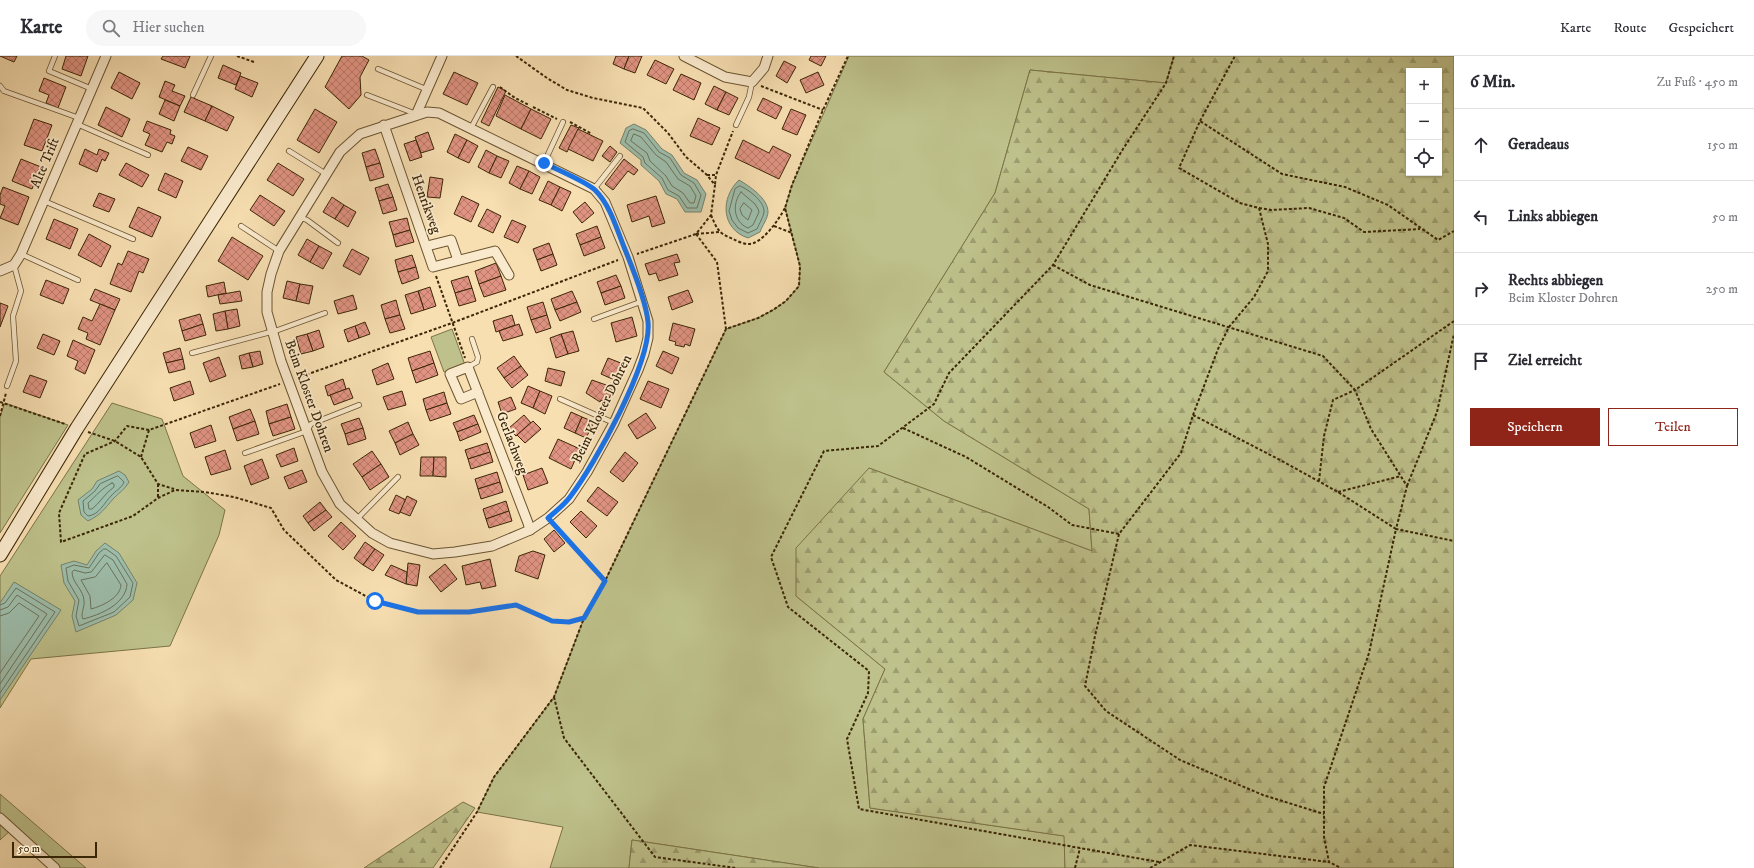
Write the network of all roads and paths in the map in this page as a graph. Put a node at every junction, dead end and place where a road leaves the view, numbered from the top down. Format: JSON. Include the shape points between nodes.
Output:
{"nodes":[{"id":1,"x":55,"y":56,"type":"edge"},
{"id":2,"x":106,"y":56,"type":"edge"},
{"id":3,"x":211,"y":56,"type":"edge"},
{"id":4,"x":237,"y":56,"type":"edge"},
{"id":5,"x":317,"y":56,"type":"edge"},
{"id":6,"x":442,"y":56,"type":"edge"},
{"id":7,"x":516,"y":56,"type":"edge"},
{"id":8,"x":684,"y":56,"type":"edge"},
{"id":9,"x":768,"y":56,"type":"edge"},
{"id":10,"x":848,"y":56,"type":"edge"},
{"id":11,"x":1174,"y":56,"type":"edge"},
{"id":12,"x":1235,"y":56,"type":"edge"},
{"id":13,"x":254,"y":62,"type":"dead end"},
{"id":14,"x":378,"y":69,"type":"dead end"},
{"id":15,"x":752,"y":82,"type":"junction"},
{"id":16,"x":0,"y":86,"type":"edge"},
{"id":17,"x":493,"y":87,"type":"joint"},
{"id":18,"x":92,"y":89,"type":"junction"},
{"id":19,"x":428,"y":90,"type":"junction"},
{"id":20,"x":193,"y":95,"type":"dead end"},
{"id":21,"x":367,"y":95,"type":"dead end"},
{"id":22,"x":529,"y":105,"type":"dead end"},
{"id":23,"x":533,"y":107,"type":"dead end"},
{"id":24,"x":823,"y":110,"type":"junction"},
{"id":25,"x":416,"y":115,"type":"junction"},
{"id":26,"x":78,"y":121,"type":"junction"},
{"id":27,"x":1200,"y":121,"type":"junction"},
{"id":28,"x":563,"y":122,"type":"junction"},
{"id":29,"x":384,"y":125,"type":"junction"},
{"id":30,"x":736,"y":125,"type":"joint"},
{"id":31,"x":471,"y":128,"type":"junction"},
{"id":32,"x":592,"y":134,"type":"dead end"},
{"id":33,"x":289,"y":151,"type":"dead end"},
{"id":34,"x":148,"y":155,"type":"dead end"},
{"id":35,"x":620,"y":156,"type":"dead end"},
{"id":36,"x":544,"y":163,"type":"junction"},
{"id":37,"x":326,"y":174,"type":"junction"},
{"id":38,"x":707,"y":175,"type":"junction"},
{"id":39,"x":716,"y":175,"type":"junction"},
{"id":40,"x":715,"y":185,"type":"junction"},
{"id":41,"x":594,"y":189,"type":"junction"},
{"id":42,"x":44,"y":201,"type":"junction"},
{"id":43,"x":785,"y":208,"type":"junction"},
{"id":44,"x":1259,"y":208,"type":"junction"},
{"id":45,"x":711,"y":215,"type":"junction"},
{"id":46,"x":300,"y":217,"type":"junction"},
{"id":47,"x":242,"y":226,"type":"dead end"},
{"id":48,"x":773,"y":226,"type":"junction"},
{"id":49,"x":1420,"y":229,"type":"junction"},
{"id":50,"x":719,"y":232,"type":"junction"},
{"id":51,"x":1454,"y":232,"type":"edge"},
{"id":52,"x":792,"y":233,"type":"junction"},
{"id":53,"x":696,"y":234,"type":"junction"},
{"id":54,"x":133,"y":239,"type":"dead end"},
{"id":55,"x":338,"y":243,"type":"dead end"},
{"id":56,"x":427,"y":246,"type":"junction"},
{"id":57,"x":279,"y":251,"type":"junction"},
{"id":58,"x":21,"y":254,"type":"junction"},
{"id":59,"x":628,"y":257,"type":"junction"},
{"id":60,"x":458,"y":260,"type":"junction"},
{"id":61,"x":14,"y":265,"type":"junction"},
{"id":62,"x":1053,"y":265,"type":"junction"},
{"id":63,"x":433,"y":267,"type":"junction"},
{"id":64,"x":0,"y":271,"type":"edge"},
{"id":65,"x":509,"y":275,"type":"dead end"},
{"id":66,"x":78,"y":280,"type":"dead end"},
{"id":67,"x":643,"y":301,"type":"junction"},
{"id":68,"x":325,"y":313,"type":"dead end"},
{"id":69,"x":594,"y":319,"type":"dead end"},
{"id":70,"x":1454,"y":321,"type":"edge"},
{"id":71,"x":452,"y":322,"type":"junction"},
{"id":72,"x":1229,"y":327,"type":"junction"},
{"id":73,"x":726,"y":329,"type":"junction"},
{"id":74,"x":272,"y":331,"type":"junction"},
{"id":75,"x":1454,"y":334,"type":"edge"},
{"id":76,"x":472,"y":339,"type":"dead end"},
{"id":77,"x":192,"y":353,"type":"dead end"},
{"id":78,"x":468,"y":367,"type":"junction"},
{"id":79,"x":293,"y":372,"type":"dead end"},
{"id":80,"x":292,"y":380,"type":"junction"},
{"id":81,"x":7,"y":386,"type":"dead end"},
{"id":82,"x":298,"y":386,"type":"dead end"},
{"id":83,"x":1355,"y":390,"type":"junction"},
{"id":84,"x":478,"y":392,"type":"junction"},
{"id":85,"x":560,"y":399,"type":"dead end"},
{"id":86,"x":0,"y":402,"type":"edge"},
{"id":87,"x":5,"y":404,"type":"junction"},
{"id":88,"x":359,"y":405,"type":"dead end"},
{"id":89,"x":1193,"y":415,"type":"junction"},
{"id":90,"x":0,"y":416,"type":"edge"},
{"id":91,"x":614,"y":423,"type":"junction"},
{"id":92,"x":77,"y":428,"type":"junction"},
{"id":93,"x":903,"y":428,"type":"junction"},
{"id":94,"x":149,"y":430,"type":"junction"},
{"id":95,"x":307,"y":431,"type":"junction"},
{"id":96,"x":115,"y":441,"type":"junction"},
{"id":97,"x":245,"y":453,"type":"dead end"},
{"id":98,"x":141,"y":457,"type":"junction"},
{"id":99,"x":1401,"y":476,"type":"junction"},
{"id":100,"x":398,"y":477,"type":"dead end"},
{"id":101,"x":1319,"y":482,"type":"junction"},
{"id":102,"x":158,"y":484,"type":"junction"},
{"id":103,"x":1407,"y":486,"type":"junction"},
{"id":104,"x":174,"y":490,"type":"junction"},
{"id":105,"x":1338,"y":492,"type":"junction"},
{"id":106,"x":158,"y":498,"type":"junction"},
{"id":107,"x":548,"y":518,"type":"junction"},
{"id":108,"x":356,"y":520,"type":"junction"},
{"id":109,"x":1396,"y":529,"type":"junction"},
{"id":110,"x":530,"y":530,"type":"junction"},
{"id":111,"x":1119,"y":534,"type":"junction"},
{"id":112,"x":1454,"y":541,"type":"edge"},
{"id":113,"x":0,"y":555,"type":"edge"},
{"id":114,"x":605,"y":581,"type":"junction"},
{"id":115,"x":584,"y":618,"type":"junction"},
{"id":116,"x":554,"y":697,"type":"junction"},
{"id":117,"x":1324,"y":814,"type":"junction"},
{"id":118,"x":0,"y":818,"type":"edge"},
{"id":119,"x":1080,"y":848,"type":"junction"},
{"id":120,"x":1159,"y":862,"type":"junction"},
{"id":121,"x":1329,"y":862,"type":"junction"},
{"id":122,"x":55,"y":868,"type":"edge"},
{"id":123,"x":440,"y":868,"type":"edge"},
{"id":124,"x":736,"y":868,"type":"edge"},
{"id":125,"x":1075,"y":868,"type":"edge"},
{"id":126,"x":1150,"y":868,"type":"edge"},
{"id":127,"x":1341,"y":868,"type":"edge"}],
"edges":[{"from":1,"to":18,"type":"lane","via":[[49,71]]},
{"from":2,"to":18,"type":"street","name":"Alte Trift"},
{"from":3,"to":20,"type":"lane"},
{"from":4,"to":13,"type":"path"},
{"from":5,"to":92,"type":"street"},
{"from":6,"to":19,"type":"street"},
{"from":7,"to":38,"type":"path","via":[[567,90],[643,108],[668,133],[686,157]]},
{"from":8,"to":15,"type":"street","via":[[725,77]]},
{"from":9,"to":15,"type":"street","via":[[764,68]]},
{"from":10,"to":24,"type":"path"},
{"from":11,"to":62,"type":"path","via":[[1166,84],[1123,149]]},
{"from":12,"to":27,"type":"path"},
{"from":14,"to":19,"type":"lane"},
{"from":15,"to":24,"type":"path"},
{"from":15,"to":30,"type":"lane","via":[[750,97]]},
{"from":16,"to":26,"type":"lane","via":[[4,91]]},
{"from":17,"to":22,"type":"path","via":[[495,84]]},
{"from":17,"to":31,"type":"lane"},
{"from":18,"to":26,"type":"street","name":"Alte Trift"},
{"from":19,"to":25,"type":"street"},
{"from":21,"to":25,"type":"lane"},
{"from":23,"to":28,"type":"path"},
{"from":24,"to":43,"type":"path"},
{"from":25,"to":29,"type":"street","name":"Beim Kloster Dohren"},
{"from":25,"to":31,"type":"street","name":"Beim Kloster Dohren","via":[[427,112],[439,113]]},
{"from":26,"to":34,"type":"lane"},
{"from":26,"to":42,"type":"street","name":"Alte Trift"},
{"from":27,"to":44,"type":"path","via":[[1179,168],[1240,203]]},
{"from":27,"to":49,"type":"path","via":[[1282,174],[1345,187],[1388,205]]},
{"from":28,"to":32,"type":"path","via":[[569,125],[570,122]]},
{"from":28,"to":36,"type":"lane"},
{"from":29,"to":37,"type":"street","name":"Beim Kloster Dohren","via":[[360,134],[340,152]]},
{"from":29,"to":56,"type":"street","name":"Henrikweg"},
{"from":30,"to":39,"type":"path"},
{"from":31,"to":36,"type":"street","name":"Beim Kloster Dohren"},
{"from":33,"to":37,"type":"lane"},
{"from":35,"to":41,"type":"lane"},
{"from":36,"to":41,"type":"street","name":"Beim Kloster Dohren"},
{"from":37,"to":46,"type":"street","name":"Beim Kloster Dohren"},
{"from":38,"to":39,"type":"path"},
{"from":38,"to":40,"type":"path"},
{"from":39,"to":40,"type":"path"},
{"from":40,"to":45,"type":"path"},
{"from":41,"to":59,"type":"street","name":"Beim Kloster Dohren","via":[[605,202]]},
{"from":42,"to":54,"type":"lane"},
{"from":42,"to":58,"type":"street","name":"Alte Trift"},
{"from":43,"to":48,"type":"path"},
{"from":43,"to":52,"type":"path"},
{"from":44,"to":49,"type":"path","via":[[1309,208],[1344,218],[1364,232]]},
{"from":44,"to":72,"type":"path","via":[[1268,244],[1268,271],[1254,297]]},
{"from":45,"to":50,"type":"path"},
{"from":45,"to":53,"type":"path"},
{"from":46,"to":55,"type":"lane","via":[[308,220]]},
{"from":46,"to":57,"type":"street","name":"Beim Kloster Dohren"},
{"from":47,"to":57,"type":"lane"},
{"from":48,"to":50,"type":"path","via":[[765,235],[749,244],[738,242]]},
{"from":48,"to":52,"type":"path"},
{"from":49,"to":51,"type":"path","via":[[1438,240]]},
{"from":50,"to":53,"type":"path"},
{"from":52,"to":73,"type":"path","via":[[800,266],[799,286],[786,301],[773,310]]},
{"from":53,"to":59,"type":"path"},
{"from":53,"to":73,"type":"path","via":[[717,262]]},
{"from":56,"to":60,"type":"street","via":[[451,240]]},
{"from":56,"to":63,"type":"street","name":"Henrikweg"},
{"from":57,"to":74,"type":"street","name":"Beim Kloster Dohren","via":[[267,292],[267,312]]},
{"from":58,"to":61,"type":"street","name":"Alte Trift"},
{"from":58,"to":66,"type":"lane"},
{"from":59,"to":67,"type":"street","name":"Beim Kloster Dohren"},
{"from":59,"to":71,"type":"path"},
{"from":60,"to":63,"type":"street"},
{"from":60,"to":65,"type":"street","via":[[496,251]]},
{"from":61,"to":64,"type":"street"},
{"from":61,"to":81,"type":"lane","via":[[21,292],[13,316],[16,362]]},
{"from":62,"to":72,"type":"path","via":[[1090,285]]},
{"from":62,"to":93,"type":"path","via":[[949,373],[934,404]]},
{"from":63,"to":71,"type":"path"},
{"from":67,"to":69,"type":"lane"},
{"from":67,"to":91,"type":"street","name":"Beim Kloster Dohren","via":[[648,321],[648,338],[644,354]]},
{"from":68,"to":74,"type":"lane"},
{"from":70,"to":83,"type":"path"},
{"from":71,"to":78,"type":"path"},
{"from":71,"to":80,"type":"path"},
{"from":72,"to":83,"type":"path","via":[[1323,356]]},
{"from":72,"to":89,"type":"path"},
{"from":73,"to":114,"type":"path"},
{"from":74,"to":77,"type":"lane"},
{"from":74,"to":80,"type":"street","name":"Beim Kloster Dohren"},
{"from":75,"to":103,"type":"path","via":[[1436,412]]},
{"from":76,"to":78,"type":"lane","via":[[478,357],[477,362]]},
{"from":78,"to":84,"type":"street","name":"Gerlachweg"},
{"from":78,"to":84,"type":"street","via":[[450,374],[461,399]]},
{"from":79,"to":80,"type":"path"},
{"from":80,"to":82,"type":"path"},
{"from":80,"to":94,"type":"path"},
{"from":80,"to":95,"type":"street","name":"Beim Kloster Dohren"},
{"from":83,"to":99,"type":"path","via":[[1371,429]]},
{"from":83,"to":101,"type":"path","via":[[1333,400],[1324,436]]},
{"from":84,"to":110,"type":"street","name":"Gerlachweg"},
{"from":85,"to":91,"type":"lane"},
{"from":86,"to":87,"type":"path"},
{"from":87,"to":90,"type":"path"},
{"from":87,"to":92,"type":"path"},
{"from":88,"to":95,"type":"lane","via":[[311,424]]},
{"from":89,"to":101,"type":"path"},
{"from":89,"to":111,"type":"path","via":[[1181,453]]},
{"from":91,"to":107,"type":"street","name":"Beim Kloster Dohren","via":[[573,493]]},
{"from":92,"to":96,"type":"path"},
{"from":92,"to":113,"type":"street"},
{"from":93,"to":111,"type":"path","via":[[966,457],[1048,506],[1072,525]]},
{"from":93,"to":119,"type":"path","via":[[878,446],[824,452],[771,557],[788,607],[869,671],[868,693],[847,739],[859,809]]},
{"from":94,"to":96,"type":"path","via":[[127,426]]},
{"from":94,"to":98,"type":"path"},
{"from":95,"to":97,"type":"lane"},
{"from":95,"to":108,"type":"street","name":"Beim Kloster Dohren","via":[[332,491],[340,504]]},
{"from":96,"to":98,"type":"path"},
{"from":96,"to":106,"type":"path","via":[[85,454],[59,513],[61,542],[133,516]]},
{"from":98,"to":102,"type":"path"},
{"from":99,"to":103,"type":"path"},
{"from":99,"to":105,"type":"path"},
{"from":100,"to":108,"type":"lane"},
{"from":101,"to":105,"type":"path"},
{"from":102,"to":104,"type":"path"},
{"from":102,"to":106,"type":"path"},
{"from":103,"to":109,"type":"path"},
{"from":104,"to":106,"type":"path"},
{"from":104,"to":115,"type":"path","via":[[227,496],[271,508],[284,530],[336,580],[375,601],[418,612],[469,612],[516,605],[552,621],[569,622]]},
{"from":105,"to":109,"type":"path"},
{"from":107,"to":110,"type":"street","name":"Beim Kloster Dohren"},
{"from":107,"to":114,"type":"path"},
{"from":108,"to":110,"type":"street","name":"Beim Kloster Dohren","via":[[390,543],[433,554],[492,546]]},
{"from":109,"to":112,"type":"path"},
{"from":109,"to":117,"type":"path","via":[[1369,653],[1324,787]]},
{"from":111,"to":117,"type":"path","via":[[1085,686],[1106,711],[1180,760],[1263,795]]},
{"from":114,"to":115,"type":"path"},
{"from":115,"to":116,"type":"path"},
{"from":116,"to":123,"type":"path","via":[[494,777],[477,812]]},
{"from":116,"to":124,"type":"path","via":[[564,738],[655,857]]},
{"from":117,"to":121,"type":"path","via":[[1324,837]]},
{"from":118,"to":122,"type":"street"},
{"from":119,"to":120,"type":"path"},
{"from":119,"to":125,"type":"path"},
{"from":120,"to":121,"type":"path","via":[[1190,845]]},
{"from":120,"to":126,"type":"path"},
{"from":121,"to":127,"type":"path"}]}
